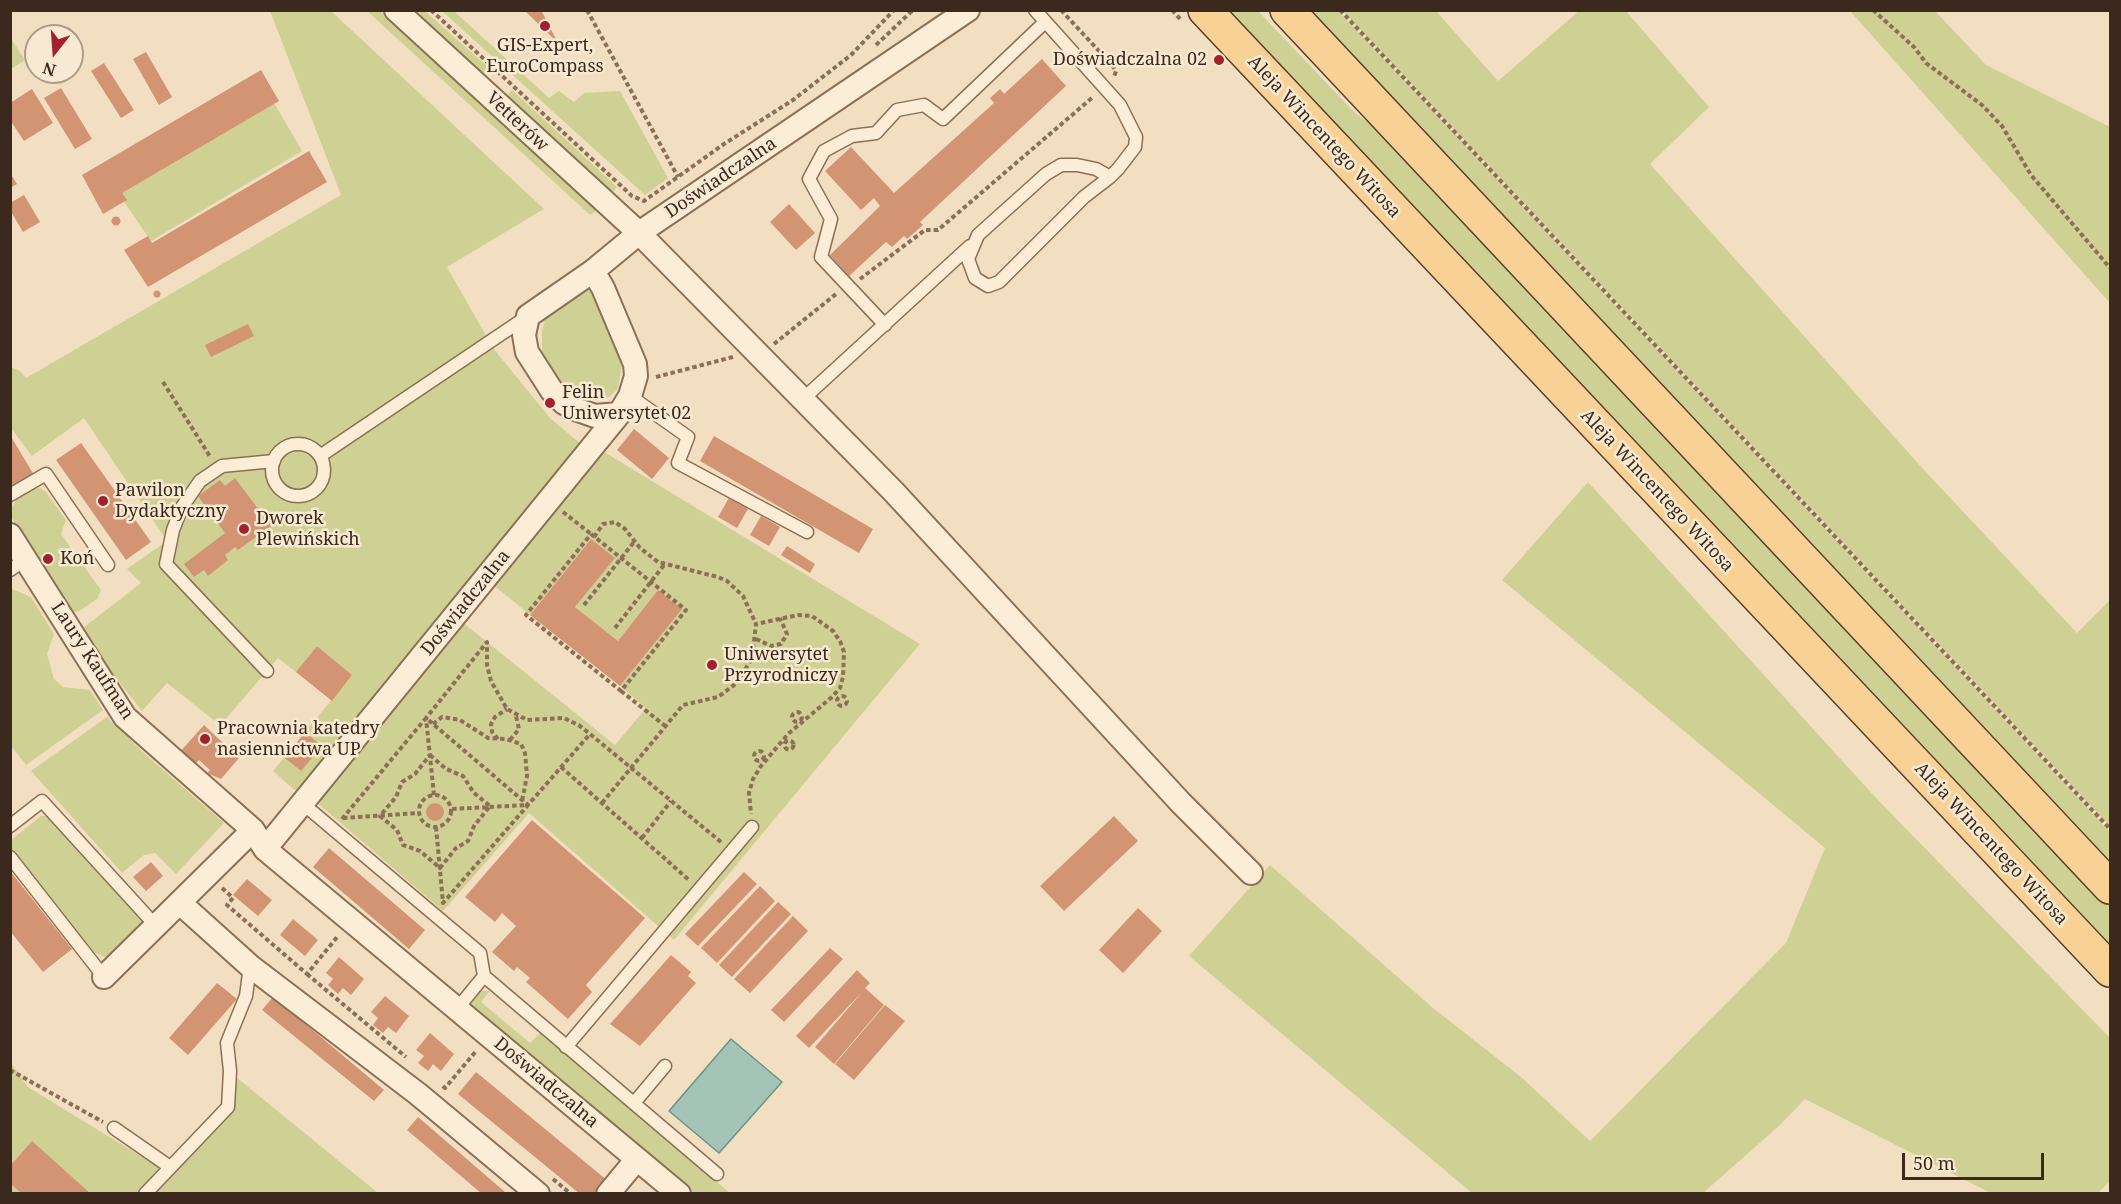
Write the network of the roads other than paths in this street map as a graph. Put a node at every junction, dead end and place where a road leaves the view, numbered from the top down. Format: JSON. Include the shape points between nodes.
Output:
{"nodes":[{"id":1,"x":396,"y":10,"type":"edge"},
{"id":2,"x":968,"y":10,"type":"edge"},
{"id":3,"x":1035,"y":10,"type":"edge"},
{"id":4,"x":1205,"y":10,"type":"edge"},
{"id":5,"x":1287,"y":10,"type":"edge"},
{"id":6,"x":1045,"y":22,"type":"junction"},
{"id":7,"x":1110,"y":177,"type":"junction"},
{"id":8,"x":639,"y":233,"type":"junction"},
{"id":9,"x":971,"y":245,"type":"junction"},
{"id":10,"x":593,"y":270,"type":"junction"},
{"id":11,"x":528,"y":316,"type":"junction"},
{"id":12,"x":885,"y":325,"type":"junction"},
{"id":13,"x":628,"y":398,"type":"junction"},
{"id":14,"x":803,"y":399,"type":"junction"},
{"id":15,"x":320,"y":456,"type":"junction"},
{"id":16,"x":274,"y":461,"type":"junction"},
{"id":17,"x":10,"y":495,"type":"edge"},
{"id":18,"x":807,"y":532,"type":"dead end"},
{"id":19,"x":10,"y":535,"type":"edge"},
{"id":20,"x":18,"y":564,"type":"edge"},
{"id":21,"x":108,"y":565,"type":"dead end"},
{"id":22,"x":267,"y":671,"type":"dead end"},
{"id":23,"x":302,"y":803,"type":"junction"},
{"id":24,"x":10,"y":826,"type":"edge"},
{"id":25,"x":752,"y":827,"type":"road end"},
{"id":26,"x":259,"y":840,"type":"junction"},
{"id":27,"x":10,"y":857,"type":"edge"},
{"id":28,"x":1251,"y":873,"type":"dead end"},
{"id":29,"x":2110,"y":887,"type":"edge"},
{"id":30,"x":180,"y":903,"type":"junction"},
{"id":31,"x":156,"y":926,"type":"junction"},
{"id":32,"x":250,"y":966,"type":"junction"},
{"id":33,"x":2110,"y":970,"type":"edge"},
{"id":34,"x":484,"y":976,"type":"junction"},
{"id":35,"x":104,"y":977,"type":"joint"},
{"id":36,"x":457,"y":1009,"type":"junction"},
{"id":37,"x":566,"y":1047,"type":"junction"},
{"id":38,"x":665,"y":1066,"type":"dead end"},
{"id":39,"x":634,"y":1103,"type":"junction"},
{"id":40,"x":114,"y":1128,"type":"road end"},
{"id":41,"x":637,"y":1159,"type":"junction"},
{"id":42,"x":170,"y":1167,"type":"junction"},
{"id":43,"x":717,"y":1174,"type":"dead end"},
{"id":44,"x":145,"y":1194,"type":"edge"},
{"id":45,"x":538,"y":1194,"type":"edge"},
{"id":46,"x":608,"y":1194,"type":"edge"},
{"id":47,"x":679,"y":1194,"type":"edge"}],
"edges":[{"from":1,"to":8,"type":"street","name":"Vetterów"},
{"from":2,"to":8,"type":"street","name":"Doświadczalna"},
{"from":3,"to":6,"type":"lane"},
{"from":4,"to":33,"type":"main road","name":"Aleja Wincentego Witosa"},
{"from":5,"to":29,"type":"main road"},
{"from":6,"to":7,"type":"lane","via":[[1129,118],[1136,137],[1129,156]]},
{"from":6,"to":12,"type":"lane","via":[[944,119],[924,105],[897,110],[876,133],[852,136],[824,151],[809,179],[831,219],[821,257]]},
{"from":7,"to":9,"type":"lane","via":[[1096,169],[1061,165],[1046,174]]},
{"from":7,"to":9,"type":"lane","via":[[1084,197],[999,282],[988,286],[975,278],[968,259]]},
{"from":8,"to":10,"type":"street","name":"Doświadczalna"},
{"from":8,"to":14,"type":"street","name":"Vetterów"},
{"from":9,"to":12,"type":"lane"},
{"from":10,"to":11,"type":"street","name":"Doświadczalna"},
{"from":10,"to":13,"type":"street","via":[[635,364]]},
{"from":11,"to":13,"type":"street","via":[[524,335],[527,352],[564,403],[595,416]]},
{"from":11,"to":15,"type":"lane"},
{"from":12,"to":14,"type":"lane"},
{"from":13,"to":18,"type":"lane","via":[[688,436],[678,463]]},
{"from":13,"to":23,"type":"street","name":"Doświadczalna"},
{"from":14,"to":28,"type":"street","name":"Vetterów","via":[[893,491],[1180,803]]},
{"from":15,"to":16,"type":"lane","via":[[311,447],[293,444],[278,453]]},
{"from":15,"to":16,"type":"lane","via":[[324,467],[321,483],[315,491],[299,496],[278,487],[273,477]]},
{"from":16,"to":22,"type":"lane","via":[[218,468],[195,487],[173,530],[166,564]]},
{"from":17,"to":21,"type":"lane","via":[[46,474]]},
{"from":19,"to":20,"type":"street","name":"Laury Kaufman"},
{"from":20,"to":26,"type":"street","name":"Laury Kaufman","via":[[125,717]]},
{"from":23,"to":26,"type":"street","name":"Doświadczalna"},
{"from":23,"to":34,"type":"lane","via":[[480,953]]},
{"from":24,"to":31,"type":"lane","via":[[42,801]]},
{"from":25,"to":37,"type":"lane"},
{"from":26,"to":30,"type":"street","via":[[207,876]]},
{"from":26,"to":36,"type":"street","name":"Doświadczalna"},
{"from":27,"to":35,"type":"lane"},
{"from":30,"to":31,"type":"street"},
{"from":30,"to":32,"type":"street"},
{"from":31,"to":35,"type":"street"},
{"from":32,"to":42,"type":"lane","via":[[246,996],[227,1043],[228,1107]]},
{"from":32,"to":45,"type":"street","via":[[418,1094]]},
{"from":34,"to":36,"type":"lane"},
{"from":34,"to":37,"type":"lane"},
{"from":36,"to":41,"type":"street","name":"Doświadczalna"},
{"from":37,"to":39,"type":"lane"},
{"from":38,"to":39,"type":"lane"},
{"from":39,"to":43,"type":"lane"},
{"from":40,"to":42,"type":"lane"},
{"from":41,"to":46,"type":"street"},
{"from":41,"to":47,"type":"street","name":"Doświadczalna"},
{"from":42,"to":44,"type":"lane"}]}
